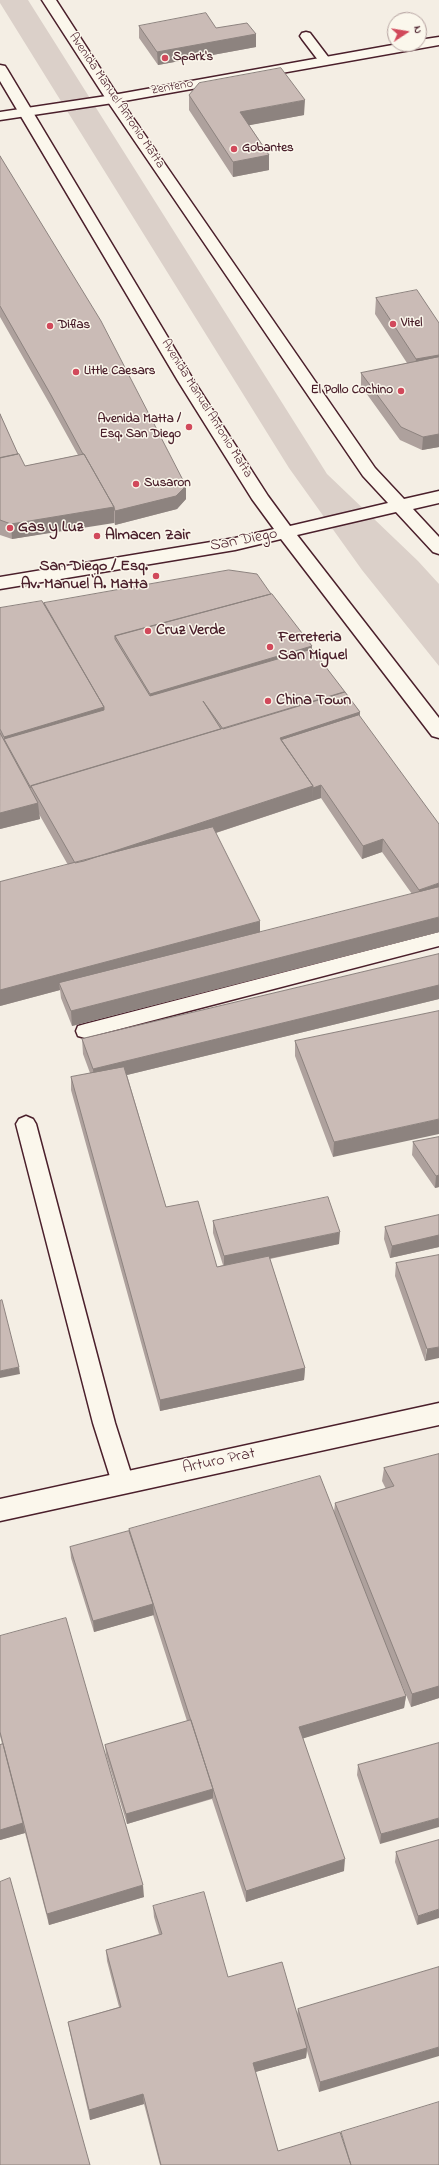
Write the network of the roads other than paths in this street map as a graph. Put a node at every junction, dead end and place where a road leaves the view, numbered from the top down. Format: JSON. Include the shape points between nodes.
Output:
{"nodes":[{"id":1,"x":49,"y":0,"type":"edge"},
{"id":2,"x":306,"y":36,"type":"dead end"},
{"id":3,"x":439,"y":41,"type":"edge"},
{"id":4,"x":325,"y":61,"type":"junction"},
{"id":5,"x":0,"y":69,"type":"edge"},
{"id":6,"x":113,"y":99,"type":"junction"},
{"id":7,"x":25,"y":112,"type":"junction"},
{"id":8,"x":0,"y":116,"type":"edge"},
{"id":9,"x":439,"y":496,"type":"edge"},
{"id":10,"x":398,"y":506,"type":"junction"},
{"id":11,"x":286,"y":533,"type":"junction"},
{"id":12,"x":439,"y":548,"type":"edge"},
{"id":13,"x":0,"y":583,"type":"edge"},
{"id":14,"x":439,"y":731,"type":"edge"},
{"id":15,"x":439,"y":939,"type":"edge"},
{"id":16,"x":85,"y":1031,"type":"dead end"},
{"id":17,"x":26,"y":1124,"type":"dead end"},
{"id":18,"x":439,"y":1414,"type":"edge"},
{"id":19,"x":123,"y":1483,"type":"junction"},
{"id":20,"x":0,"y":1510,"type":"edge"}],
"edges":[{"from":1,"to":6,"type":"main road","name":"Avenida Manuel Antonio Matta"},
{"from":2,"to":4,"type":"lane"},
{"from":3,"to":4,"type":"main road","name":"Zenteno"},
{"from":4,"to":6,"type":"main road","name":"Zenteno"},
{"from":5,"to":7,"type":"main road","name":"Avenida Manuel Antonio Matta"},
{"from":6,"to":7,"type":"main road","name":"Zenteno"},
{"from":6,"to":10,"type":"main road","name":"Avenida Manuel Antonio Matta","via":[[369,472]]},
{"from":7,"to":8,"type":"main road","name":"Zenteno"},
{"from":7,"to":11,"type":"main road","name":"Avenida Manuel Antonio Matta","via":[[186,381],[261,499]]},
{"from":9,"to":10,"type":"main road","name":"San Diego"},
{"from":10,"to":11,"type":"main road","name":"San Diego"},
{"from":10,"to":12,"type":"main road","name":"Avenida Manuel Antonio Matta"},
{"from":11,"to":13,"type":"main road","name":"San Diego","via":[[219,547]]},
{"from":11,"to":14,"type":"main road","name":"Avenida Manuel Antonio Matta","via":[[312,570]]},
{"from":15,"to":16,"type":"lane"},
{"from":17,"to":19,"type":"lane","via":[[104,1423]]},
{"from":18,"to":19,"type":"main road","name":"Arturo Prat"},
{"from":19,"to":20,"type":"main road","name":"Arturo Prat"}]}
